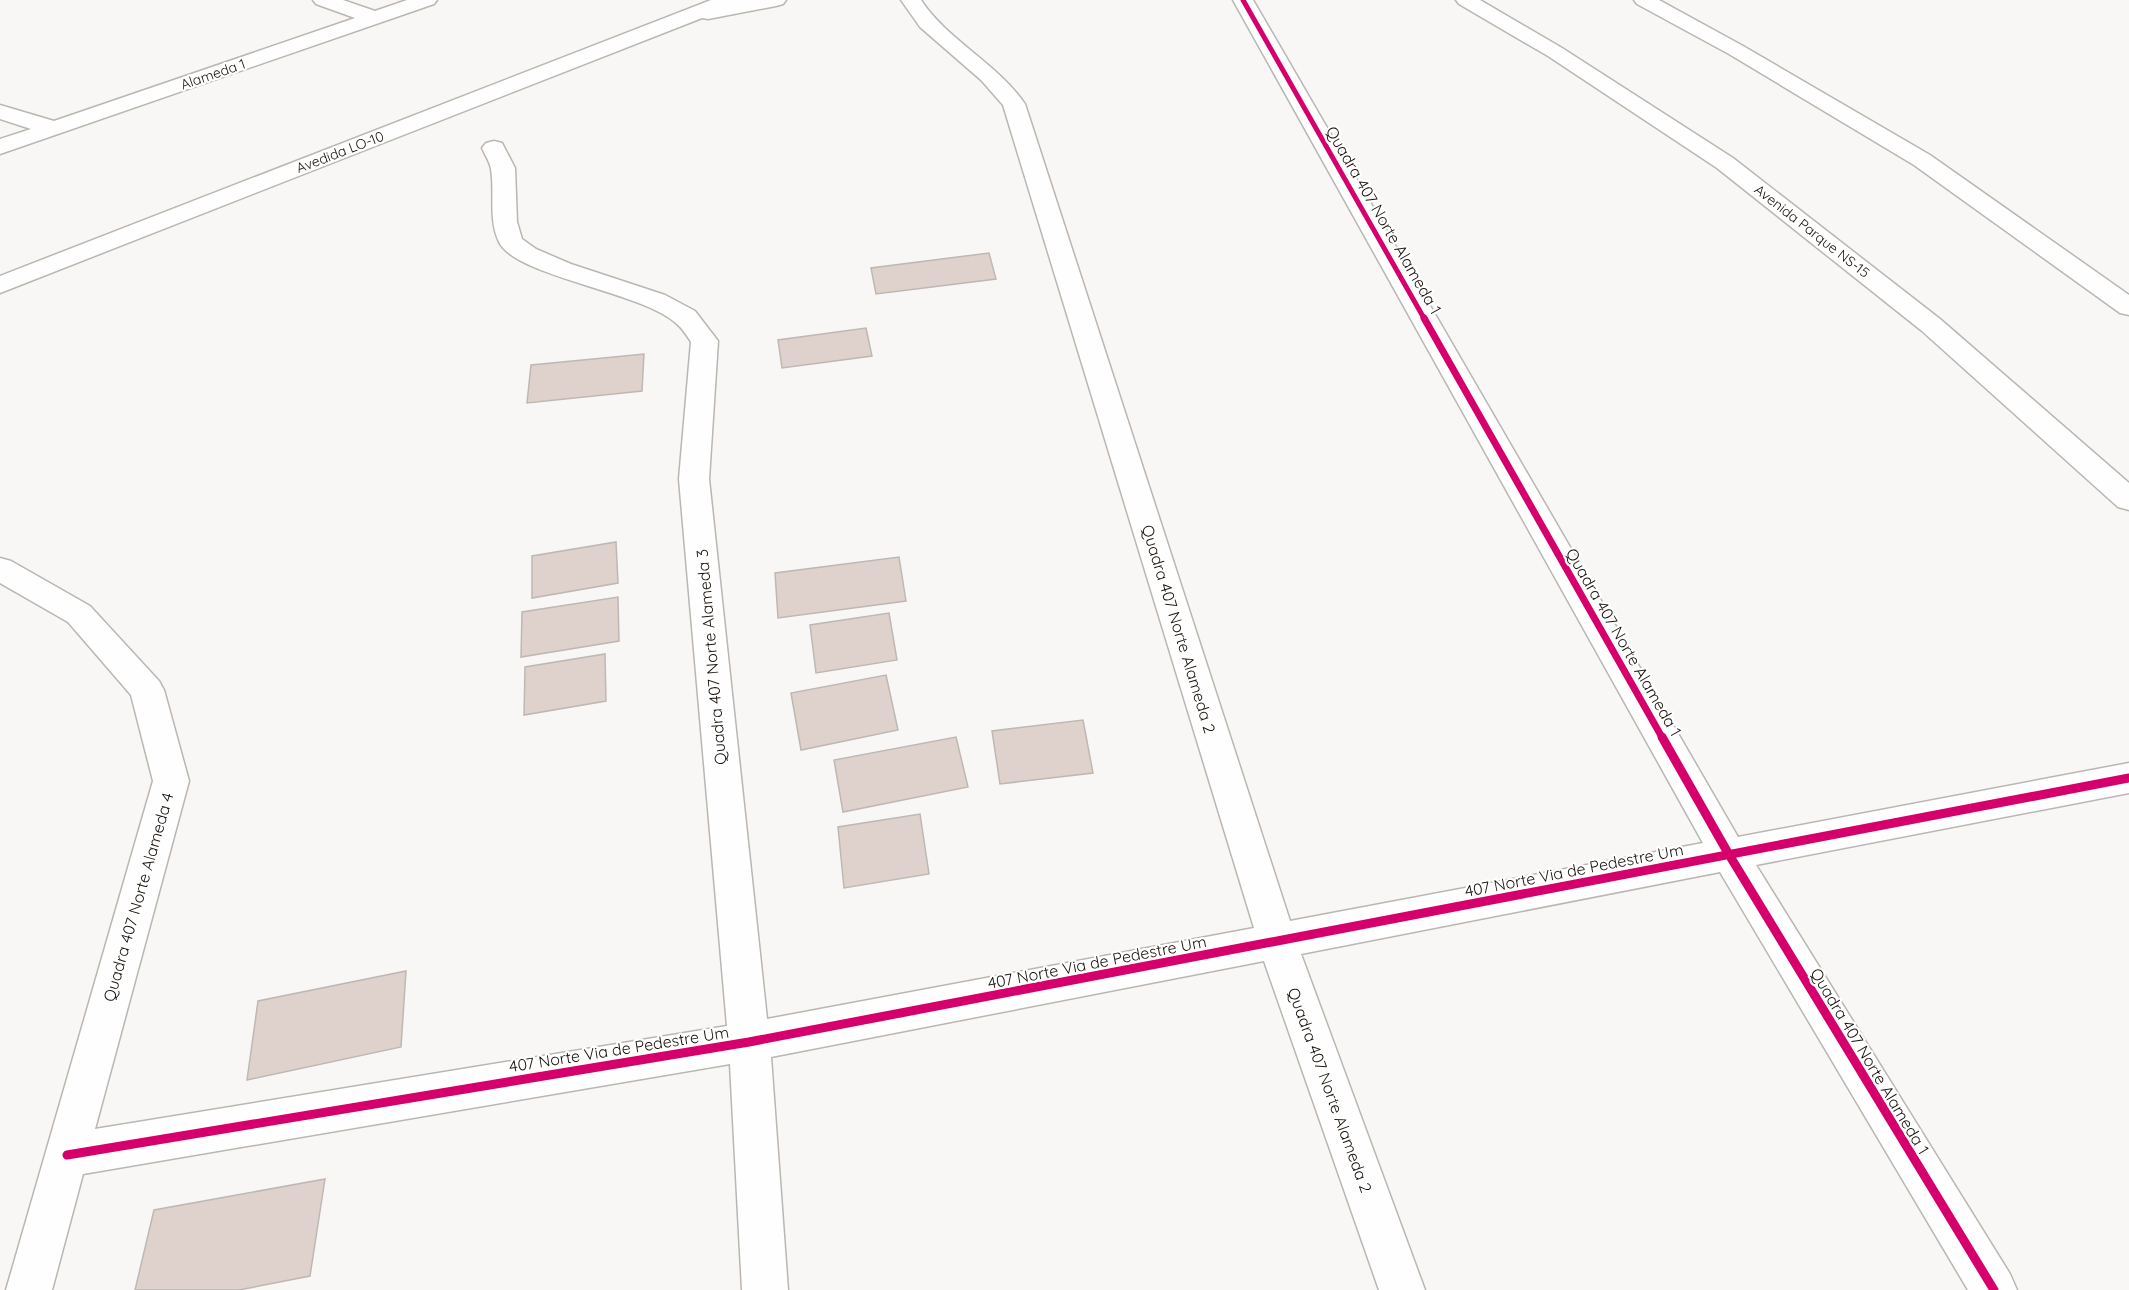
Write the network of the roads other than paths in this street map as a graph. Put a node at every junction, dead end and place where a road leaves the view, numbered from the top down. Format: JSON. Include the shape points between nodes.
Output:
{"nodes":[{"id":1,"x":323,"y":0,"type":"edge"},
{"id":2,"x":427,"y":0,"type":"edge"},
{"id":3,"x":729,"y":0,"type":"edge"},
{"id":4,"x":776,"y":0,"type":"edge"},
{"id":5,"x":911,"y":0,"type":"edge"},
{"id":6,"x":1243,"y":0,"type":"edge"},
{"id":7,"x":1466,"y":0,"type":"edge"},
{"id":8,"x":1644,"y":0,"type":"edge"},
{"id":9,"x":375,"y":18,"type":"junction"},
{"id":10,"x":679,"y":18,"type":"junction"},
{"id":11,"x":0,"y":112,"type":"edge"},
{"id":12,"x":53,"y":128,"type":"junction"},
{"id":13,"x":0,"y":147,"type":"edge"},
{"id":14,"x":494,"y":148,"type":"dead end"},
{"id":15,"x":0,"y":285,"type":"edge"},
{"id":16,"x":2129,"y":307,"type":"edge"},
{"id":17,"x":2129,"y":500,"type":"edge"},
{"id":18,"x":0,"y":569,"type":"edge"},
{"id":19,"x":2129,"y":778,"type":"edge"},
{"id":20,"x":1728,"y":853,"type":"junction"},
{"id":21,"x":1277,"y":941,"type":"junction"},
{"id":22,"x":748,"y":1042,"type":"junction"},
{"id":23,"x":67,"y":1155,"type":"junction"},
{"id":24,"x":29,"y":1290,"type":"edge"},
{"id":25,"x":765,"y":1290,"type":"edge"},
{"id":26,"x":1401,"y":1290,"type":"edge"},
{"id":27,"x":1994,"y":1290,"type":"edge"}],
"edges":[{"from":1,"to":9,"type":"street"},
{"from":2,"to":9,"type":"street","name":"Alameda 1"},
{"from":3,"to":10,"type":"street"},
{"from":4,"to":10,"type":"street"},
{"from":5,"to":21,"type":"street","name":"Quadra 407 Norte Alameda 2","via":[[921,18],[988,74],[1014,104]]},
{"from":6,"to":20,"type":"street","name":"Quadra 407 Norte Alameda 1"},
{"from":7,"to":17,"type":"street","name":"Avenida Parque NS-15","via":[[1555,52],[1725,163],[1931,325]]},
{"from":8,"to":16,"type":"street","via":[[1922,160]]},
{"from":9,"to":12,"type":"street","name":"Alameda 1"},
{"from":10,"to":15,"type":"street","name":"Avedida LO-10"},
{"from":11,"to":12,"type":"street"},
{"from":12,"to":13,"type":"street","name":"Alameda 1"},
{"from":14,"to":22,"type":"street","name":"Quadra 407 Norte Alameda 3","via":[[503,168],[505,222],[511,243],[562,269],[656,301],[686,317],[705,341],[694,479]]},
{"from":18,"to":23,"type":"street","name":"Quadra 407 Norte Alameda 4","via":[[79,614],[147,690],[171,781]]},
{"from":19,"to":20,"type":"street","name":"407 Norte Via de Pedestre Um"},
{"from":20,"to":21,"type":"street","name":"407 Norte Via de Pedestre Um"},
{"from":20,"to":27,"type":"street","name":"Quadra 407 Norte Alameda 1"},
{"from":21,"to":22,"type":"street","name":"407 Norte Via de Pedestre Um"},
{"from":21,"to":26,"type":"street","name":"Quadra 407 Norte Alameda 2"},
{"from":22,"to":23,"type":"street","name":"407 Norte Via de Pedestre Um"},
{"from":22,"to":25,"type":"street","name":"Quadra 407 Norte Alameda 3"},
{"from":23,"to":24,"type":"street","name":"Quadra 407 Norte Alameda 4"}]}
